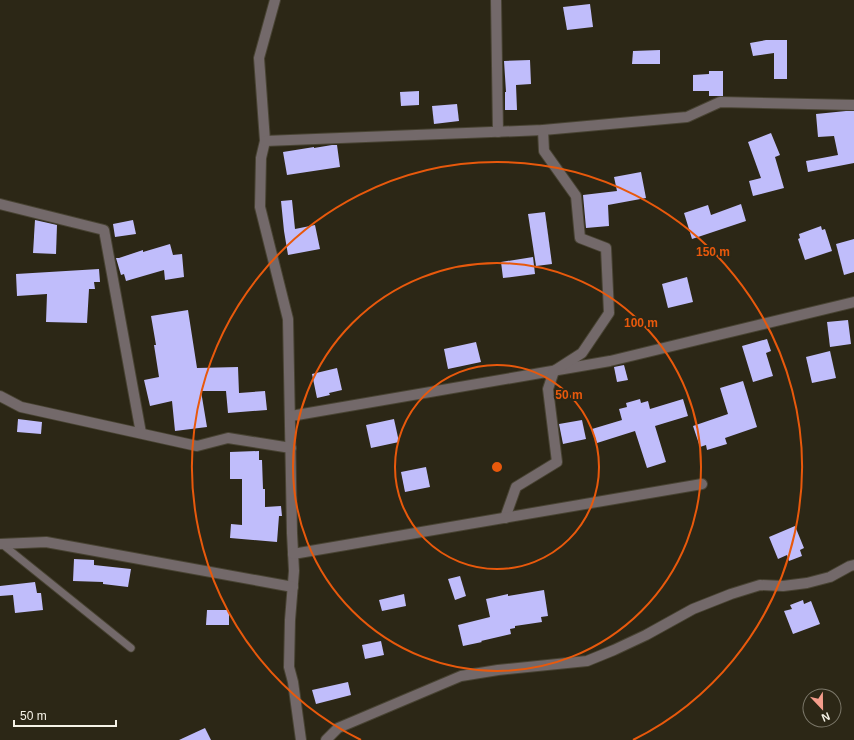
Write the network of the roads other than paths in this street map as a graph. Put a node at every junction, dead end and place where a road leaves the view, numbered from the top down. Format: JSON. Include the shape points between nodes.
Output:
{"nodes":[{"id":1,"x":275,"y":0,"type":"edge"},
{"id":2,"x":496,"y":0,"type":"edge"},
{"id":3,"x":854,"y":105,"type":"edge"},
{"id":4,"x":543,"y":130,"type":"junction"},
{"id":5,"x":498,"y":132,"type":"junction"},
{"id":6,"x":265,"y":141,"type":"junction"},
{"id":7,"x":0,"y":204,"type":"edge"},
{"id":8,"x":854,"y":302,"type":"edge"},
{"id":9,"x":554,"y":371,"type":"junction"},
{"id":10,"x":0,"y":396,"type":"edge"},
{"id":11,"x":291,"y":416,"type":"junction"},
{"id":12,"x":141,"y":433,"type":"junction"},
{"id":13,"x":291,"y":448,"type":"junction"},
{"id":14,"x":702,"y":484,"type":"dead end"},
{"id":15,"x":505,"y":518,"type":"junction"},
{"id":16,"x":1,"y":544,"type":"edge"},
{"id":17,"x":293,"y":554,"type":"junction"},
{"id":18,"x":854,"y":565,"type":"edge"},
{"id":19,"x":293,"y":587,"type":"junction"},
{"id":20,"x":131,"y":648,"type":"dead end"},
{"id":21,"x":301,"y":740,"type":"edge"},
{"id":22,"x":326,"y":740,"type":"edge"}],
"edges":[{"from":1,"to":6,"type":"street","via":[[259,58]]},
{"from":2,"to":5,"type":"street"},
{"from":3,"to":4,"type":"street","via":[[720,102],[687,117]]},
{"from":4,"to":5,"type":"street"},
{"from":4,"to":9,"type":"street","via":[[544,151],[576,196],[580,238],[606,248],[609,313],[582,353]]},
{"from":5,"to":6,"type":"street"},
{"from":6,"to":11,"type":"street","via":[[261,158],[260,207],[288,320]]},
{"from":7,"to":12,"type":"street","via":[[104,230]]},
{"from":8,"to":9,"type":"street","via":[[610,361]]},
{"from":9,"to":11,"type":"street"},
{"from":9,"to":15,"type":"street","via":[[548,389],[558,462],[516,487]]},
{"from":10,"to":12,"type":"street","via":[[21,407]]},
{"from":11,"to":13,"type":"street"},
{"from":12,"to":13,"type":"street","via":[[198,446],[228,438]]},
{"from":13,"to":17,"type":"street"},
{"from":14,"to":15,"type":"street"},
{"from":15,"to":17,"type":"street"},
{"from":16,"to":19,"type":"street","via":[[46,542]]},
{"from":16,"to":20,"type":"lane"},
{"from":17,"to":19,"type":"street"},
{"from":18,"to":22,"type":"street","via":[[830,577],[807,583],[760,585],[731,594],[693,609],[646,635],[586,661],[461,676],[338,728]]},
{"from":19,"to":21,"type":"street","via":[[289,667]]}]}
